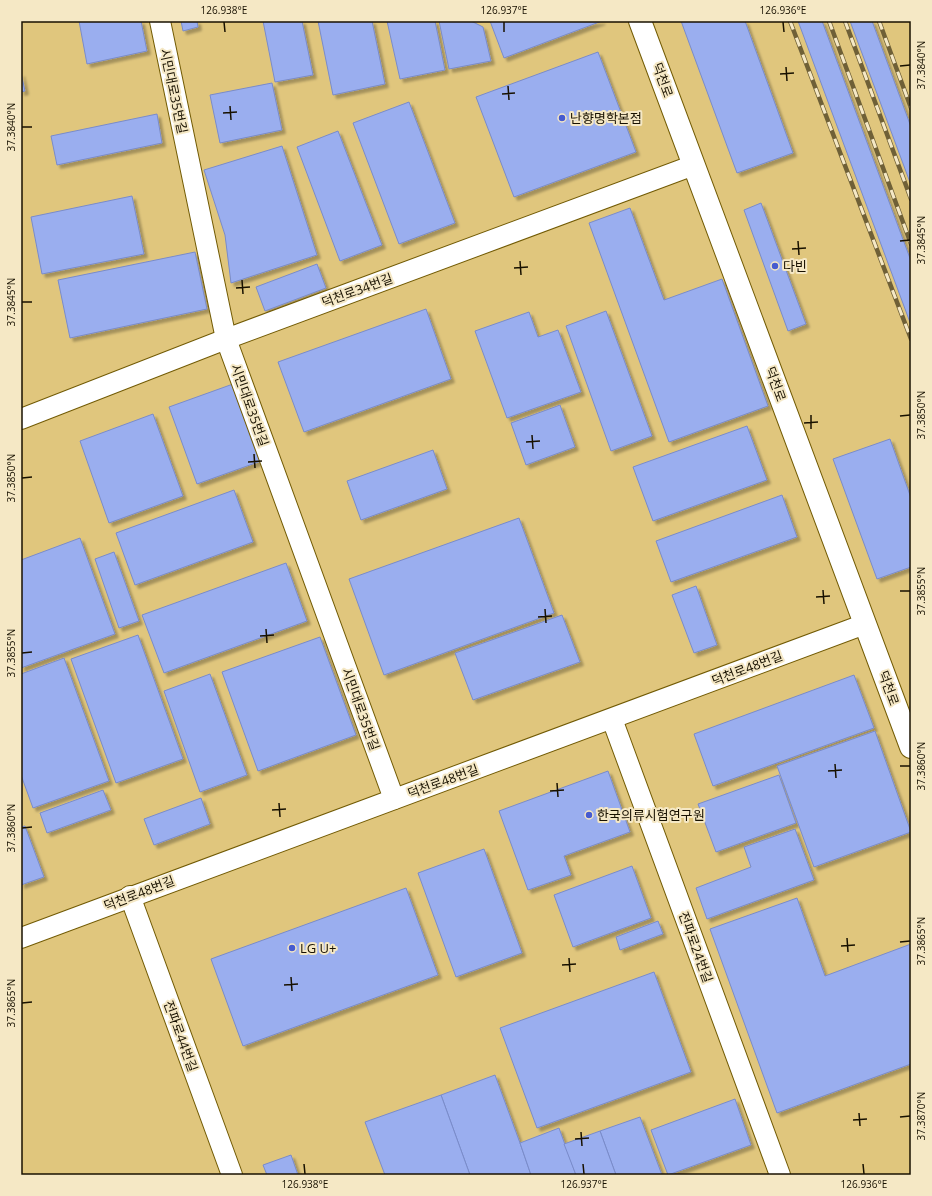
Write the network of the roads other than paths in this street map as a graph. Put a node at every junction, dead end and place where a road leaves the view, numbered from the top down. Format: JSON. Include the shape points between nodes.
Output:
{"nodes":[{"id":1,"x":160,"y":21,"type":"edge"},
{"id":2,"x":640,"y":21,"type":"edge"},
{"id":3,"x":694,"y":165,"type":"junction"},
{"id":4,"x":226,"y":339,"type":"junction"},
{"id":5,"x":21,"y":419,"type":"edge"},
{"id":6,"x":865,"y":624,"type":"junction"},
{"id":7,"x":612,"y":719,"type":"junction"},
{"id":8,"x":911,"y":747,"type":"edge"},
{"id":9,"x":394,"y":799,"type":"junction"},
{"id":10,"x":130,"y":896,"type":"junction"},
{"id":11,"x":21,"y":938,"type":"edge"},
{"id":12,"x":232,"y":1175,"type":"edge"},
{"id":13,"x":780,"y":1175,"type":"edge"}],
"edges":[{"from":1,"to":4,"type":"street","name":"시민대로35번길"},
{"from":2,"to":3,"type":"street","name":"덕천로"},
{"from":3,"to":4,"type":"street","name":"덕천로34번길"},
{"from":3,"to":6,"type":"street","name":"덕천로"},
{"from":4,"to":5,"type":"street","name":"덕천로34번길"},
{"from":4,"to":9,"type":"street","name":"시민대로35번길"},
{"from":6,"to":7,"type":"street","name":"덕천로48번길"},
{"from":6,"to":8,"type":"street","name":"덕천로"},
{"from":7,"to":9,"type":"street","name":"덕천로48번길"},
{"from":7,"to":13,"type":"street","name":"전파로24번길"},
{"from":9,"to":10,"type":"street","name":"덕천로48번길"},
{"from":10,"to":11,"type":"street","name":"덕천로48번길"},
{"from":10,"to":12,"type":"street","name":"전파로44번길"}]}
